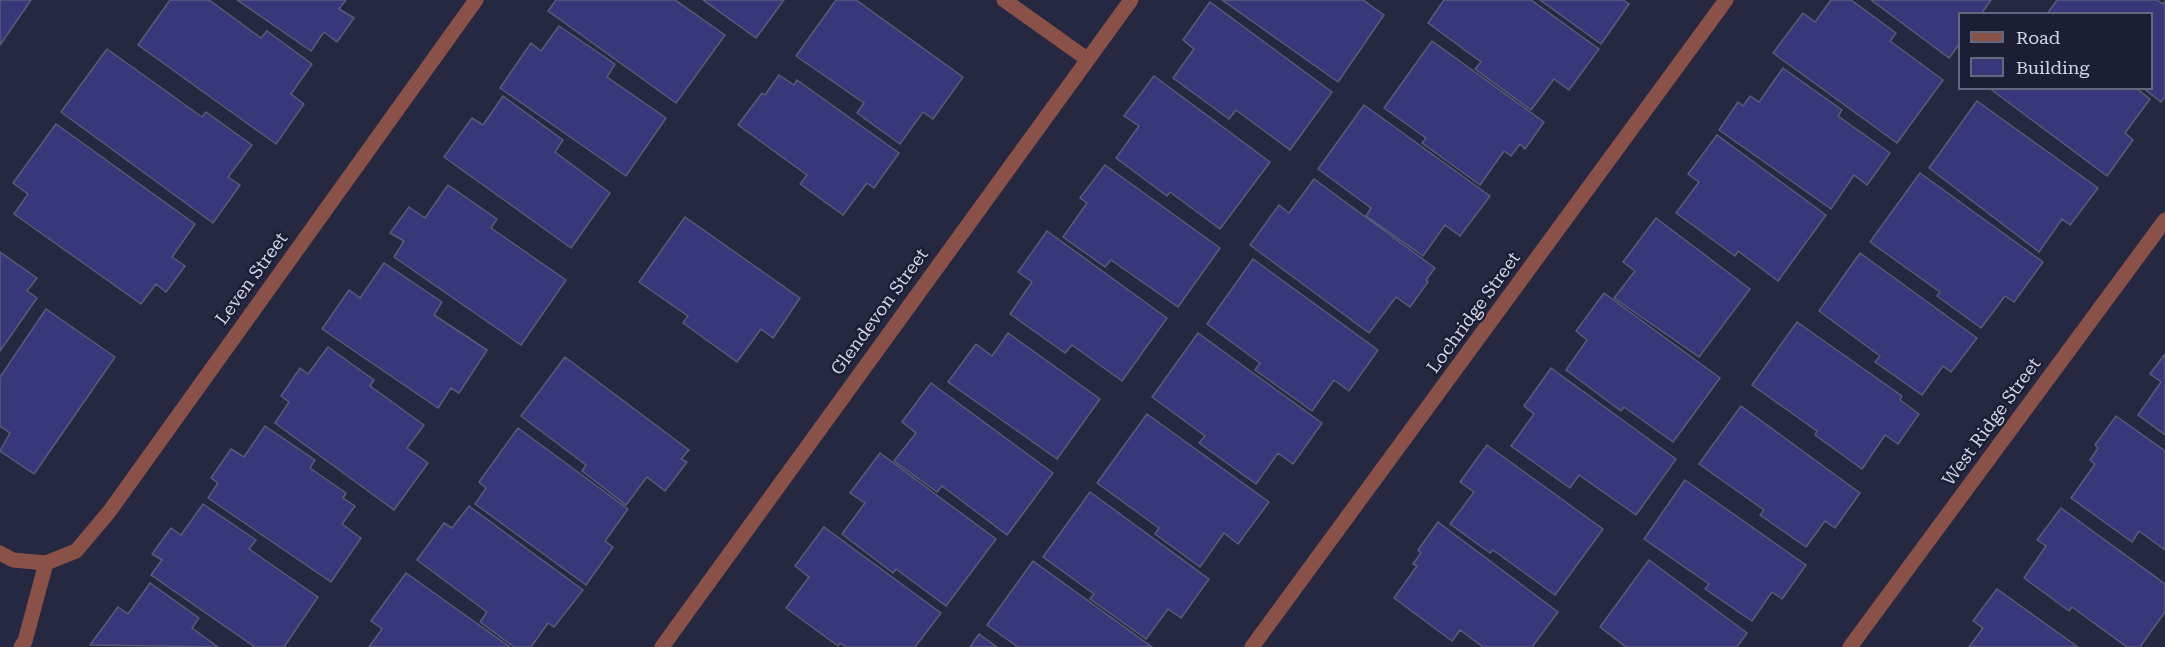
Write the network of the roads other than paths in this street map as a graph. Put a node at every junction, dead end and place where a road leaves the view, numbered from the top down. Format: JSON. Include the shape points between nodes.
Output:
{"nodes":[{"id":1,"x":476,"y":0,"type":"edge"},
{"id":2,"x":1004,"y":0,"type":"edge"},
{"id":3,"x":1131,"y":0,"type":"edge"},
{"id":4,"x":1726,"y":0,"type":"edge"},
{"id":5,"x":1087,"y":59,"type":"junction"},
{"id":6,"x":2165,"y":220,"type":"edge"},
{"id":7,"x":0,"y":553,"type":"edge"},
{"id":8,"x":46,"y":563,"type":"junction"},
{"id":9,"x":21,"y":647,"type":"edge"},
{"id":10,"x":662,"y":647,"type":"edge"},
{"id":11,"x":1252,"y":647,"type":"edge"},
{"id":12,"x":1850,"y":647,"type":"edge"}],
"edges":[{"from":1,"to":8,"type":"street","name":"Leven Street","via":[[109,512],[76,551]]},
{"from":2,"to":5,"type":"street"},
{"from":3,"to":5,"type":"street","name":"Glendevon Street"},
{"from":4,"to":11,"type":"street","name":"Lochridge Street"},
{"from":5,"to":10,"type":"street","name":"Glendevon Street"},
{"from":6,"to":12,"type":"street","name":"West Ridge Street"},
{"from":7,"to":8,"type":"street","name":"Leven Street","via":[[13,560]]},
{"from":8,"to":9,"type":"street"}]}
